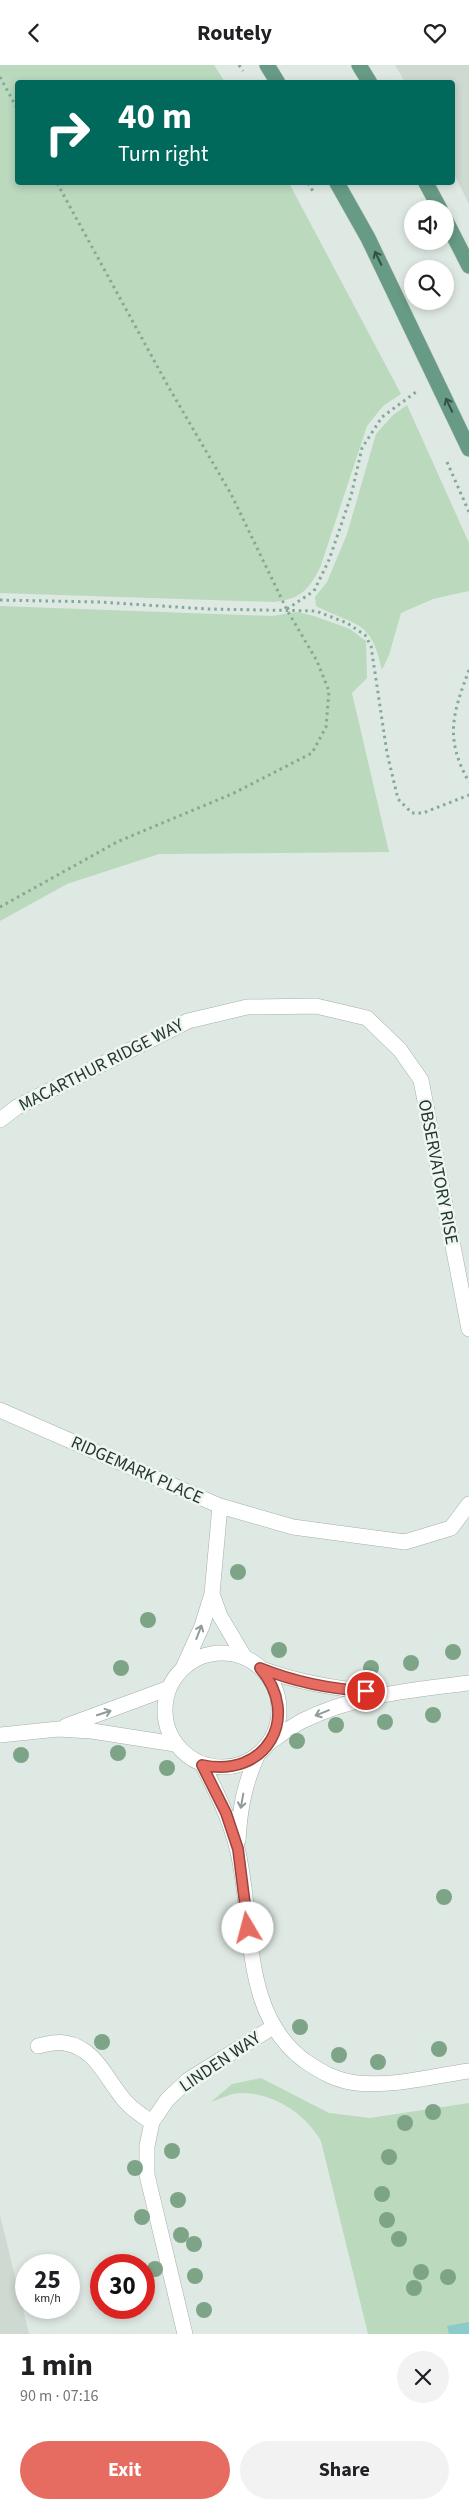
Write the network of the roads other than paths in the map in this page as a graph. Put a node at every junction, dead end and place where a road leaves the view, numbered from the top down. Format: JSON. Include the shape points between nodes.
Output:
{"nodes":[{"id":1,"x":267,"y":65,"type":"edge"},
{"id":2,"x":359,"y":65,"type":"edge"},
{"id":3,"x":276,"y":80,"type":"edge"},
{"id":4,"x":368,"y":80,"type":"edge"},
{"id":5,"x":338,"y":185,"type":"edge"},
{"id":6,"x":427,"y":185,"type":"edge"},
{"id":7,"x":435,"y":200,"type":"edge"},
{"id":8,"x":454,"y":237,"type":"edge"},
{"id":9,"x":469,"y":266,"type":"edge"},
{"id":10,"x":469,"y":449,"type":"edge"},
{"id":11,"x":400,"y":1050,"type":"joint"},
{"id":12,"x":0,"y":1120,"type":"edge"},
{"id":13,"x":469,"y":1329,"type":"edge"},
{"id":14,"x":0,"y":1410,"type":"edge"},
{"id":15,"x":469,"y":1504,"type":"edge"},
{"id":16,"x":220,"y":1506,"type":"junction"},
{"id":17,"x":212,"y":1594,"type":"junction"},
{"id":18,"x":246,"y":1658,"type":"junction"},
{"id":19,"x":183,"y":1668,"type":"junction"},
{"id":20,"x":260,"y":1668,"type":"junction"},
{"id":21,"x":469,"y":1683,"type":"edge"},
{"id":22,"x":169,"y":1688,"type":"junction"},
{"id":23,"x":385,"y":1693,"type":"junction"},
{"id":24,"x":58,"y":1729,"type":"junction"},
{"id":25,"x":0,"y":1735,"type":"edge"},
{"id":26,"x":270,"y":1742,"type":"junction"},
{"id":27,"x":175,"y":1744,"type":"junction"},
{"id":28,"x":257,"y":1756,"type":"junction"},
{"id":29,"x":202,"y":1765,"type":"junction"},
{"id":30,"x":238,"y":1849,"type":"junction"},
{"id":31,"x":272,"y":2027,"type":"junction"},
{"id":32,"x":38,"y":2046,"type":"dead end"},
{"id":33,"x":469,"y":2071,"type":"edge"},
{"id":34,"x":152,"y":2122,"type":"junction"},
{"id":35,"x":185,"y":2334,"type":"edge"}],
"edges":[{"from":1,"to":3,"type":"main road"},
{"from":2,"to":4,"type":"main road"},
{"from":10,"to":5,"type":"main road","one_way":true,"via":[[368,238]]},
{"from":6,"to":7,"type":"main road"},
{"from":8,"to":9,"type":"main road"},
{"from":11,"to":12,"type":"street","name":"MACARTHUR RIDGE WAY","via":[[367,1018],[316,1006],[247,1007],[188,1021],[17,1107]]},
{"from":11,"to":13,"type":"street","name":"OBSERVATORY RISE","via":[[420,1080]]},
{"from":14,"to":16,"type":"street","name":"RIDGEMARK PLACE"},
{"from":15,"to":16,"type":"street","via":[[450,1528],[404,1542],[293,1527]]},
{"from":16,"to":17,"type":"street","name":"RIDGEMARK PLACE"},
{"from":17,"to":18,"type":"street","name":"RIDGEMARK PLACE","via":[[228,1631]]},
{"from":19,"to":17,"type":"street","name":"RIDGEMARK PLACE","one_way":true},
{"from":18,"to":19,"type":"street","via":[[233,1654],[206,1655]]},
{"from":18,"to":20,"type":"street"},
{"from":19,"to":22,"type":"street"},
{"from":20,"to":23,"type":"street","via":[[316,1686]]},
{"from":20,"to":26,"type":"street","via":[[271,1680],[280,1711]]},
{"from":21,"to":23,"type":"street"},
{"from":24,"to":22,"type":"street","one_way":true},
{"from":22,"to":27,"type":"street","via":[[165,1717]]},
{"from":23,"to":26,"type":"street","one_way":true,"via":[[318,1714]]},
{"from":24,"to":25,"type":"street"},
{"from":24,"to":27,"type":"street"},
{"from":26,"to":28,"type":"street"},
{"from":27,"to":29,"type":"street"},
{"from":28,"to":29,"type":"street","via":[[231,1767]]},
{"from":28,"to":30,"type":"street","name":"LINDEN WAY","one_way":true,"via":[[241,1802]]},
{"from":29,"to":30,"type":"street","name":"LINDEN WAY","via":[[226,1813]]},
{"from":30,"to":31,"type":"street","name":"LINDEN WAY","via":[[250,1948],[258,1988]]},
{"from":31,"to":33,"type":"street","name":"LINDEN WAY","via":[[296,2054],[323,2074],[357,2083],[396,2083]]},
{"from":31,"to":34,"type":"street","name":"LINDEN WAY","via":[[188,2080],[167,2100]]},
{"from":32,"to":34,"type":"street","via":[[63,2042],[79,2047],[95,2058],[136,2113]]},
{"from":34,"to":35,"type":"street","name":"LINDEN WAY","via":[[146,2146],[147,2175]]}]}
